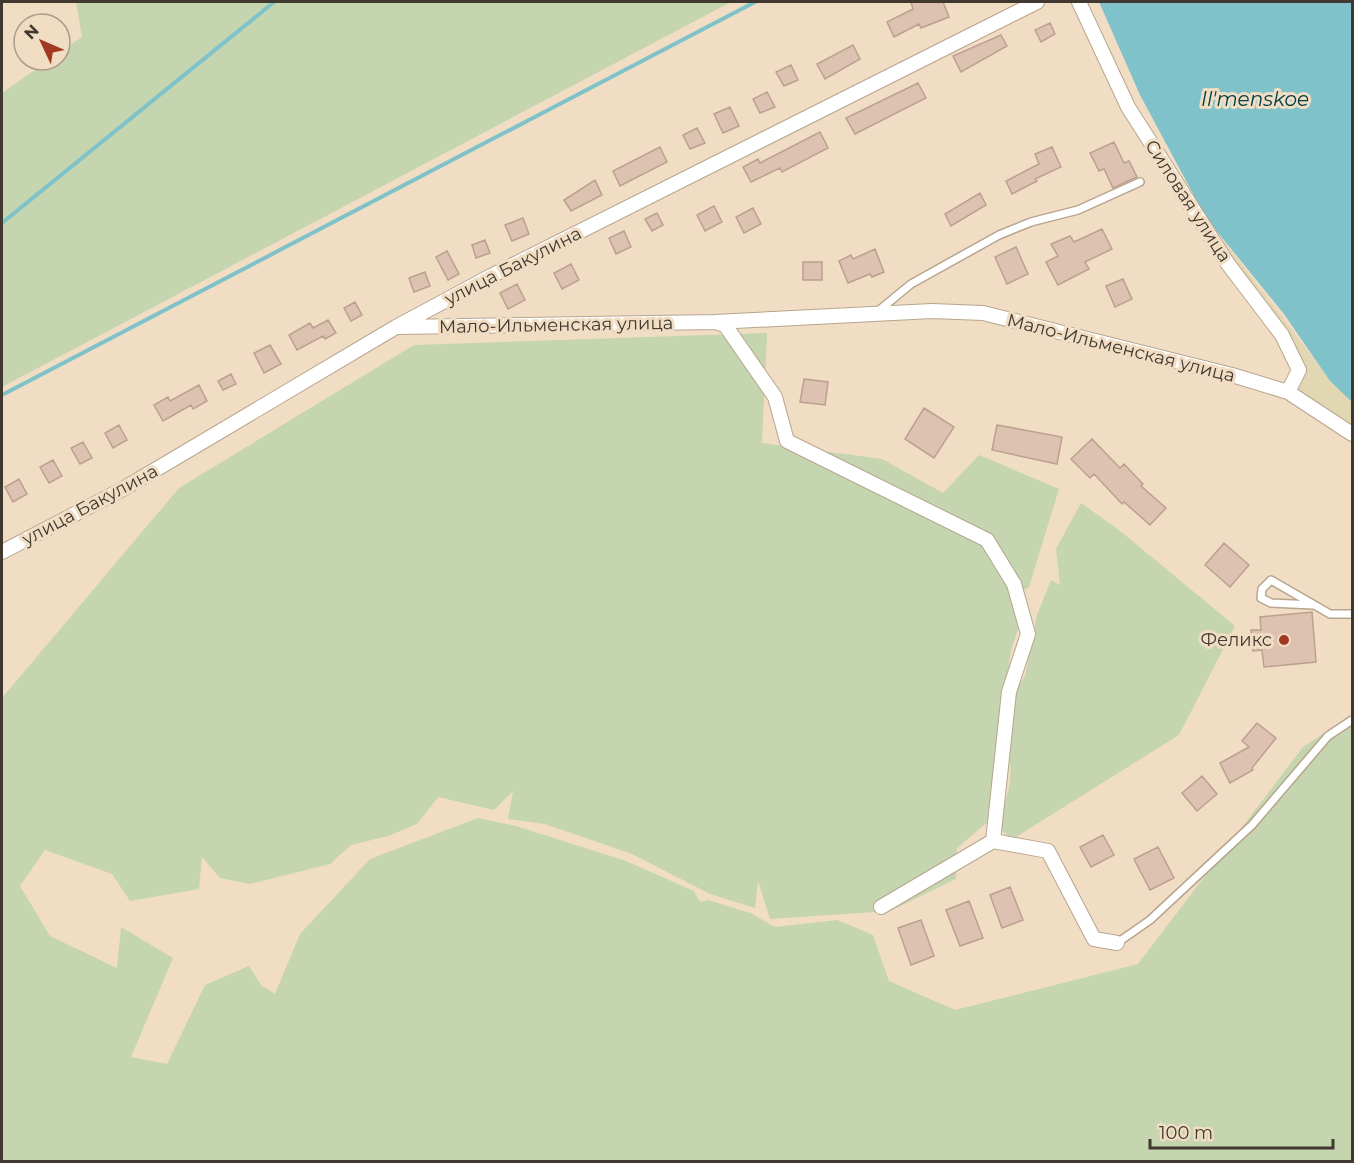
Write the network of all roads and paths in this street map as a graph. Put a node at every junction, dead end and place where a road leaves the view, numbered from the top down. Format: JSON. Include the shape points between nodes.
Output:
{"nodes":[{"id":1,"x":1037,"y":2,"type":"edge"},
{"id":2,"x":1079,"y":2,"type":"edge"},
{"id":3,"x":1140,"y":182,"type":"dead end"},
{"id":4,"x":877,"y":312,"type":"junction"},
{"id":5,"x":715,"y":322,"type":"junction"},
{"id":6,"x":396,"y":327,"type":"junction"},
{"id":7,"x":1288,"y":392,"type":"junction"},
{"id":8,"x":1353,"y":434,"type":"edge"},
{"id":9,"x":2,"y":552,"type":"edge"},
{"id":10,"x":1313,"y":605,"type":"junction"},
{"id":11,"x":1353,"y":614,"type":"edge"},
{"id":12,"x":1353,"y":720,"type":"edge"},
{"id":13,"x":993,"y":841,"type":"junction"},
{"id":14,"x":881,"y":907,"type":"dead end"},
{"id":15,"x":1117,"y":943,"type":"joint"}],
"edges":[{"from":1,"to":6,"type":"street","name":"улица Бакулина"},
{"from":2,"to":7,"type":"street","name":"Силовая улица","via":[[1128,107],[1228,264],[1282,335],[1299,370]]},
{"from":3,"to":4,"type":"lane","via":[[1078,210],[999,235],[911,284]]},
{"from":4,"to":5,"type":"street","name":"Мало-Ильменская улица"},
{"from":4,"to":7,"type":"street","name":"Мало-Ильменская улица","via":[[983,313]]},
{"from":5,"to":6,"type":"street","name":"Мало-Ильменская улица"},
{"from":5,"to":13,"type":"street","via":[[725,325],[775,397],[787,441],[987,540],[1014,584],[1028,634],[1009,692]]},
{"from":6,"to":9,"type":"street","name":"улица Бакулина","via":[[123,489]]},
{"from":7,"to":8,"type":"street","name":"Мало-Ильменская улица"},
{"from":10,"to":10,"type":"lane","via":[[1271,580],[1262,590],[1261,598],[1271,603]]},
{"from":10,"to":11,"type":"lane","via":[[1330,614]]},
{"from":12,"to":15,"type":"lane","via":[[1328,736],[1252,825],[1150,920]]},
{"from":13,"to":14,"type":"street"},
{"from":13,"to":15,"type":"street","via":[[1048,851],[1094,939]]}]}
